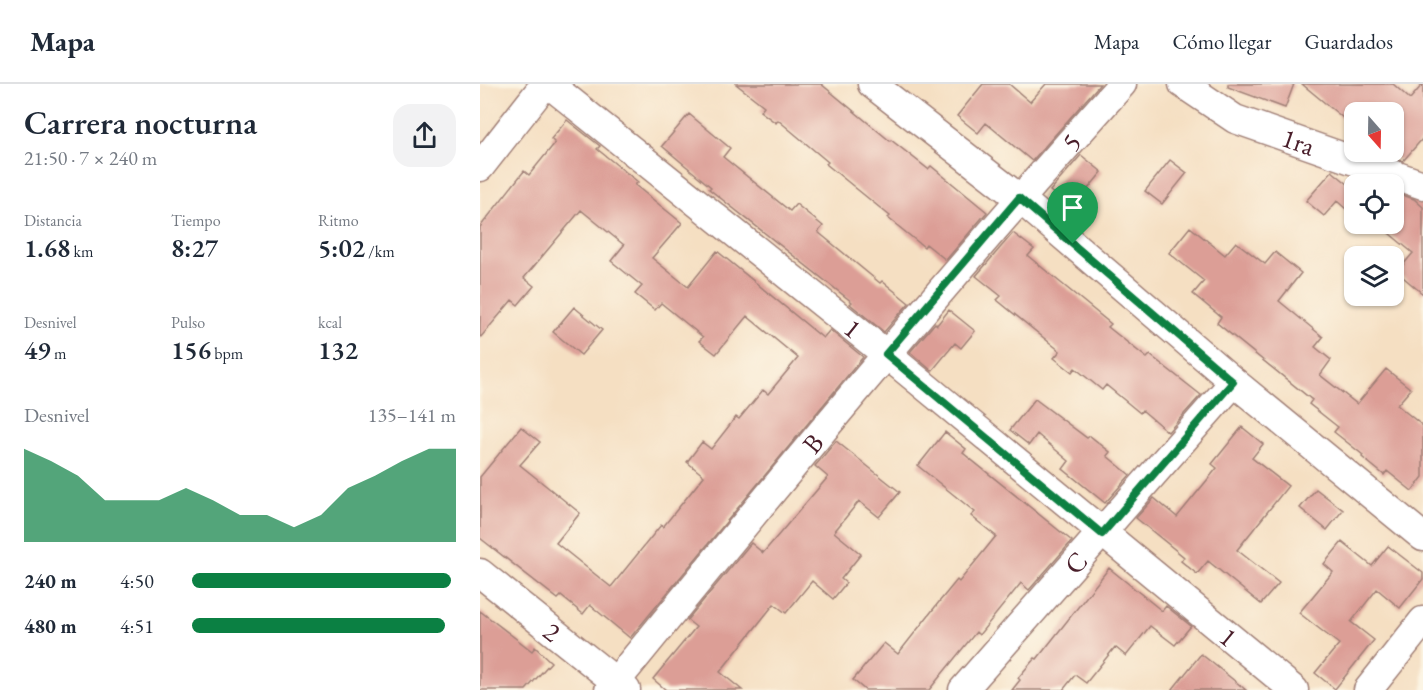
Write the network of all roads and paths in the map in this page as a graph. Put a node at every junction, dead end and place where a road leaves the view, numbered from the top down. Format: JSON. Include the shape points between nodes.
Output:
{"nodes":[{"id":1,"x":547,"y":84,"type":"edge"},
{"id":2,"x":872,"y":84,"type":"edge"},
{"id":3,"x":1122,"y":84,"type":"edge"},
{"id":4,"x":1183,"y":84,"type":"edge"},
{"id":5,"x":480,"y":167,"type":"edge"},
{"id":6,"x":1423,"y":185,"type":"edge"},
{"id":7,"x":1019,"y":198,"type":"junction"},
{"id":8,"x":886,"y":354,"type":"junction"},
{"id":9,"x":1233,"y":382,"type":"junction"},
{"id":10,"x":1102,"y":534,"type":"junction"},
{"id":11,"x":1423,"y":537,"type":"edge"},
{"id":12,"x":480,"y":573,"type":"edge"},
{"id":13,"x":1423,"y":621,"type":"edge"},
{"id":14,"x":617,"y":687,"type":"edge"},
{"id":15,"x":963,"y":690,"type":"edge"},
{"id":16,"x":1294,"y":690,"type":"edge"},
{"id":17,"x":1368,"y":690,"type":"edge"}],
"edges":[{"from":1,"to":5,"type":"street"},
{"from":1,"to":8,"type":"street","name":"1"},
{"from":2,"to":7,"type":"street"},
{"from":3,"to":7,"type":"street","name":"5"},
{"from":4,"to":6,"type":"street","name":"1ra","via":[[1234,119]]},
{"from":7,"to":8,"type":"street","name":"B"},
{"from":7,"to":9,"type":"street"},
{"from":8,"to":10,"type":"street","name":"1"},
{"from":8,"to":14,"type":"street","name":"B"},
{"from":9,"to":10,"type":"street","name":"C"},
{"from":9,"to":11,"type":"street"},
{"from":10,"to":15,"type":"street","name":"C"},
{"from":10,"to":16,"type":"street","name":"1"},
{"from":12,"to":14,"type":"street","name":"2"},
{"from":13,"to":17,"type":"street"}]}
